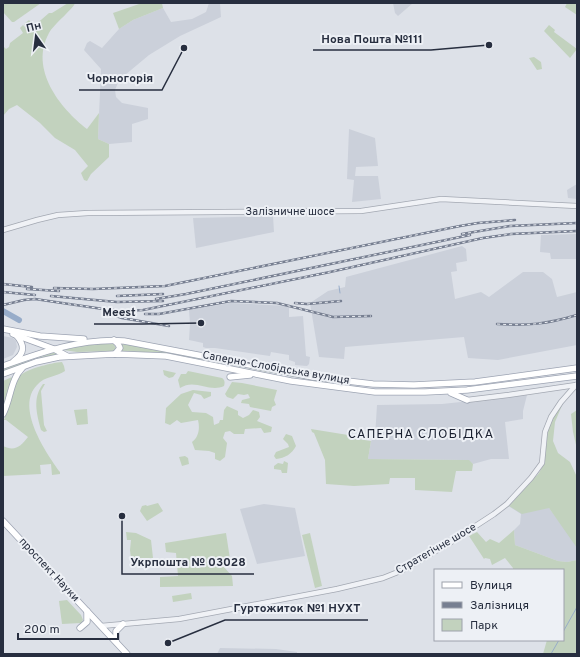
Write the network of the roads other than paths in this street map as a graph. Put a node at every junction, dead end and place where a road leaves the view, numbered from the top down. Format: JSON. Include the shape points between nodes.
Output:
{"nodes":[{"id":1,"x":577,"y":206,"type":"edge"},
{"id":2,"x":3,"y":230,"type":"edge"},
{"id":3,"x":3,"y":330,"type":"edge"},
{"id":4,"x":16,"y":335,"type":"junction"},
{"id":5,"x":102,"y":340,"type":"junction"},
{"id":6,"x":113,"y":340,"type":"junction"},
{"id":7,"x":54,"y":349,"type":"junction"},
{"id":8,"x":115,"y":354,"type":"junction"},
{"id":9,"x":67,"y":356,"type":"junction"},
{"id":10,"x":12,"y":363,"type":"junction"},
{"id":11,"x":3,"y":366,"type":"edge"},
{"id":12,"x":24,"y":366,"type":"junction"},
{"id":13,"x":577,"y":368,"type":"edge"},
{"id":14,"x":3,"y":374,"type":"edge"},
{"id":15,"x":257,"y":374,"type":"junction"},
{"id":16,"x":577,"y":376,"type":"edge"},
{"id":17,"x":230,"y":377,"type":"dead end"},
{"id":18,"x":577,"y":385,"type":"edge"},
{"id":19,"x":448,"y":392,"type":"junction"},
{"id":20,"x":467,"y":400,"type":"joint"},
{"id":21,"x":3,"y":414,"type":"edge"},
{"id":22,"x":3,"y":521,"type":"edge"},
{"id":23,"x":87,"y":611,"type":"junction"},
{"id":24,"x":122,"y":624,"type":"junction"},
{"id":25,"x":101,"y":626,"type":"junction"},
{"id":26,"x":80,"y":628,"type":"dead end"},
{"id":27,"x":116,"y":641,"type":"junction"},
{"id":28,"x":128,"y":654,"type":"edge"}],
"edges":[{"from":1,"to":2,"type":"street","name":"Залізничне шосе","via":[[441,199],[361,211],[88,213],[58,215]]},
{"from":3,"to":4,"type":"main road"},
{"from":3,"to":5,"type":"main road","via":[[62,339]]},
{"from":4,"to":7,"type":"main road"},
{"from":4,"to":10,"type":"main road","via":[[22,342],[22,350],[20,356]]},
{"from":5,"to":6,"type":"main road","name":"Саперно-Слобідська вулиця"},
{"from":5,"to":7,"type":"main road","name":"Саперно-Слобідська вулиця"},
{"from":6,"to":8,"type":"main road","via":[[120,348]]},
{"from":6,"to":13,"type":"main road","name":"Саперно-Слобідська вулиця","via":[[314,377],[373,384],[469,382]]},
{"from":7,"to":9,"type":"main road"},
{"from":7,"to":10,"type":"main road","name":"Саперно-Слобідська вулиця"},
{"from":8,"to":9,"type":"main road","name":"Саперно-Слобідська вулиця"},
{"from":8,"to":15,"type":"main road","name":"Саперно-Слобідська вулиця","via":[[166,356]]},
{"from":9,"to":12,"type":"main road","name":"Саперно-Слобідська вулиця"},
{"from":10,"to":11,"type":"main road","name":"Саперно-Слобідська вулиця"},
{"from":12,"to":14,"type":"main road","name":"Саперно-Слобідська вулиця"},
{"from":12,"to":21,"type":"main road","via":[[16,375]]},
{"from":15,"to":17,"type":"main road"},
{"from":15,"to":19,"type":"main road","name":"Саперно-Слобідська вулиця","via":[[309,384],[375,392]]},
{"from":16,"to":19,"type":"main road","name":"Саперно-Слобідська вулиця"},
{"from":18,"to":20,"type":"street"},
{"from":18,"to":24,"type":"street","name":"Стратегічне шосе","via":[[551,417],[545,432],[542,464],[507,504],[455,540],[403,570],[373,581],[328,591],[179,619]]},
{"from":19,"to":20,"type":"main road"},
{"from":22,"to":23,"type":"main road","name":"проспект Науки"},
{"from":23,"to":25,"type":"main road","name":"проспект Науки"},
{"from":23,"to":26,"type":"main road","via":[[87,622]]},
{"from":24,"to":25,"type":"street","name":"Стратегічне шосе"},
{"from":24,"to":27,"type":"main road","via":[[116,631]]},
{"from":25,"to":27,"type":"main road","name":"проспект Науки"},
{"from":27,"to":28,"type":"main road","name":"проспект Науки"}]}
